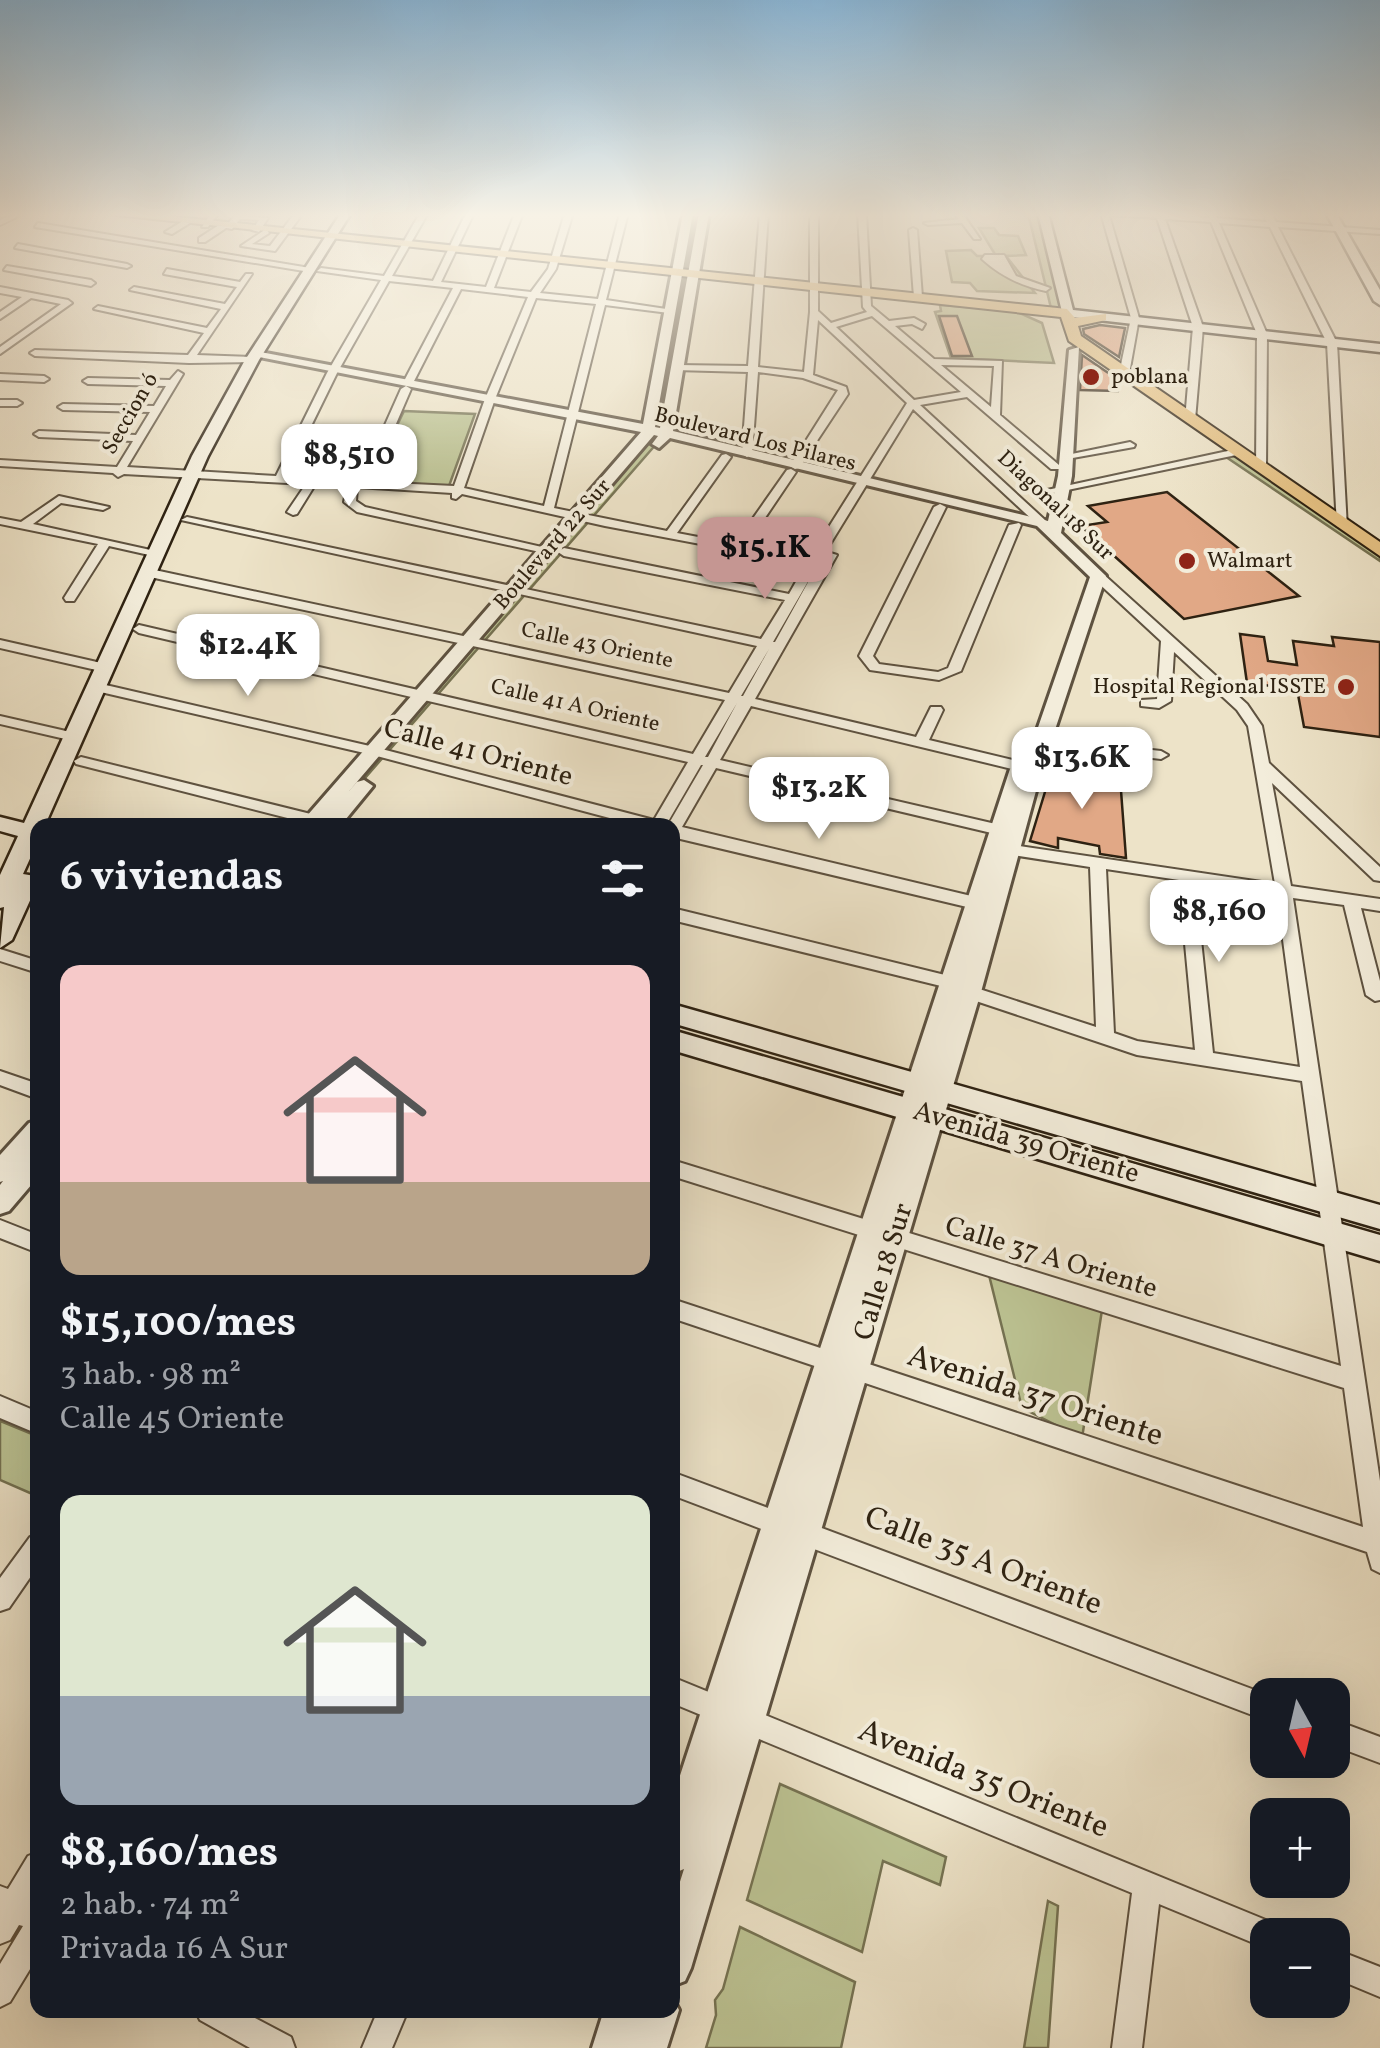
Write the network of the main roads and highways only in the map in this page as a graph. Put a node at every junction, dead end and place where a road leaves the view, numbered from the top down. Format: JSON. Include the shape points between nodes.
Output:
{"nodes":[{"id":1,"x":290,"y":309,"type":"edge"},
{"id":2,"x":1029,"y":309,"type":"edge"},
{"id":3,"x":1056,"y":309,"type":"edge"},
{"id":4,"x":1059,"y":309,"type":"edge"},
{"id":5,"x":1101,"y":317,"type":"joint"},
{"id":6,"x":1060,"y":318,"type":"junction"},
{"id":7,"x":1380,"y":348,"type":"edge"},
{"id":8,"x":1230,"y":454,"type":"junction"},
{"id":9,"x":198,"y":476,"type":"junction"},
{"id":10,"x":1380,"y":550,"type":"edge"},
{"id":11,"x":1380,"y":566,"type":"edge"},
{"id":12,"x":156,"y":574,"type":"junction"},
{"id":13,"x":104,"y":688,"type":"junction"},
{"id":14,"x":42,"y":818,"type":"edge"},
{"id":15,"x":46,"y":818,"type":"edge"},
{"id":16,"x":0,"y":824,"type":"edge"},
{"id":17,"x":30,"y":843,"type":"edge"},
{"id":18,"x":30,"y":846,"type":"edge"},
{"id":19,"x":30,"y":847,"type":"edge"},
{"id":20,"x":0,"y":900,"type":"edge"},
{"id":21,"x":0,"y":940,"type":"edge"},
{"id":22,"x":680,"y":1016,"type":"edge"},
{"id":23,"x":680,"y":1042,"type":"edge"},
{"id":24,"x":924,"y":1099,"type":"junction"},
{"id":25,"x":1380,"y":1217,"type":"edge"},
{"id":26,"x":1380,"y":1248,"type":"edge"}],
"edges":[{"from":1,"to":9,"type":"main road"},
{"from":2,"to":6,"type":"main road"},
{"from":3,"to":6,"type":"main road"},
{"from":4,"to":6,"type":"main road"},
{"from":5,"to":6,"type":"main road"},
{"from":5,"to":7,"type":"main road"},
{"from":6,"to":8,"type":"main road","via":[[1072,336]]},
{"from":6,"to":8,"type":"main road","via":[[1068,346]]},
{"from":8,"to":10,"type":"main road"},
{"from":8,"to":11,"type":"main road"},
{"from":9,"to":12,"type":"main road","via":[[186,520]]},
{"from":9,"to":12,"type":"main road","via":[[158,553]]},
{"from":12,"to":13,"type":"main road","via":[[139,629]]},
{"from":12,"to":13,"type":"main road","via":[[106,668]]},
{"from":13,"to":14,"type":"main road","via":[[74,738]]},
{"from":13,"to":15,"type":"main road","via":[[81,760]]},
{"from":16,"to":17,"type":"main road"},
{"from":18,"to":20,"type":"main road"},
{"from":19,"to":21,"type":"main road"},
{"from":22,"to":24,"type":"main road","name":"Avenida 39 Oriente"},
{"from":23,"to":24,"type":"main road","name":"Avenida 39 Oriente"},
{"from":24,"to":25,"type":"main road","name":"Avenida 39 Oriente"},
{"from":24,"to":26,"type":"main road","name":"Avenida 39 Oriente"}]}
